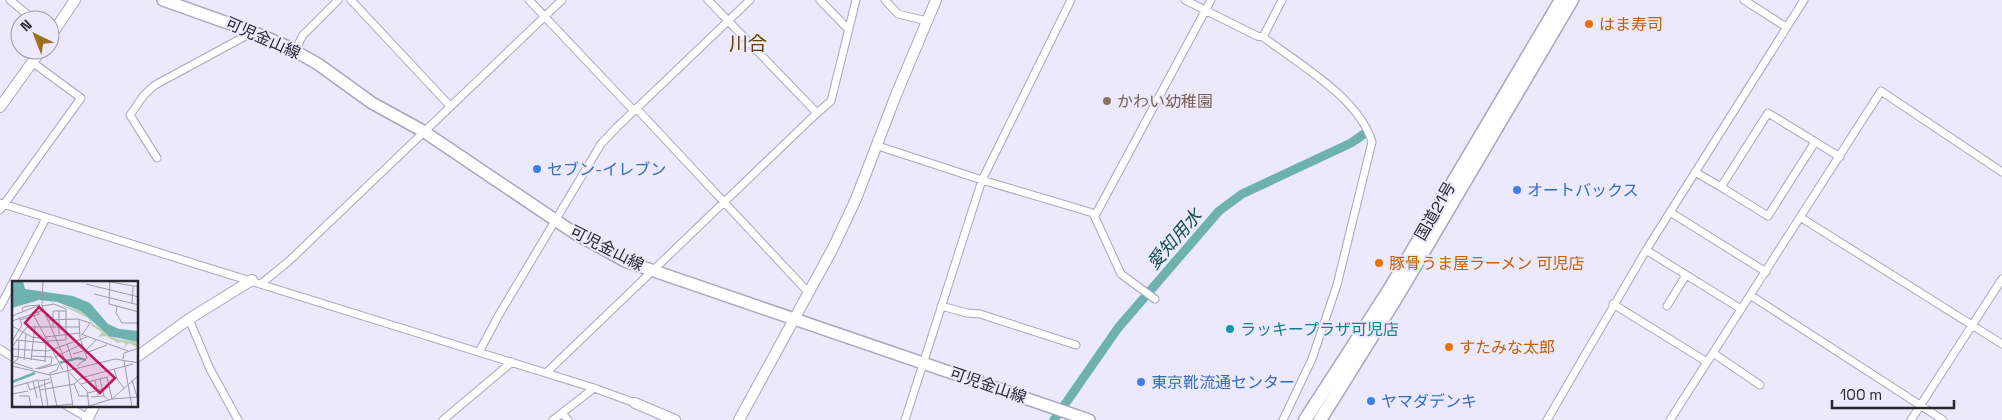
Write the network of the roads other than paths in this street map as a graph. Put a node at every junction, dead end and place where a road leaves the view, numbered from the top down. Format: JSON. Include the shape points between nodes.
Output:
{"nodes":[{"id":1,"x":10,"y":0,"type":"edge"},
{"id":2,"x":76,"y":0,"type":"edge"},
{"id":3,"x":163,"y":0,"type":"edge"},
{"id":4,"x":338,"y":0,"type":"edge"},
{"id":5,"x":351,"y":0,"type":"edge"},
{"id":6,"x":529,"y":0,"type":"edge"},
{"id":7,"x":562,"y":0,"type":"edge"},
{"id":8,"x":708,"y":0,"type":"edge"},
{"id":9,"x":750,"y":0,"type":"edge"},
{"id":10,"x":820,"y":0,"type":"edge"},
{"id":11,"x":856,"y":0,"type":"edge"},
{"id":12,"x":885,"y":0,"type":"edge"},
{"id":13,"x":936,"y":0,"type":"edge"},
{"id":14,"x":1071,"y":0,"type":"edge"},
{"id":15,"x":1185,"y":0,"type":"edge"},
{"id":16,"x":1211,"y":0,"type":"edge"},
{"id":17,"x":1282,"y":0,"type":"edge"},
{"id":18,"x":1561,"y":0,"type":"edge"},
{"id":19,"x":1572,"y":0,"type":"edge"},
{"id":20,"x":1744,"y":0,"type":"edge"},
{"id":21,"x":1804,"y":0,"type":"edge"},
{"id":22,"x":22,"y":10,"type":"edge"},
{"id":23,"x":1205,"y":10,"type":"junction"},
{"id":24,"x":545,"y":16,"type":"junction"},
{"id":25,"x":727,"y":20,"type":"junction"},
{"id":26,"x":927,"y":21,"type":"junction"},
{"id":27,"x":60,"y":22,"type":"edge"},
{"id":28,"x":1786,"y":27,"type":"junction"},
{"id":29,"x":849,"y":30,"type":"junction"},
{"id":30,"x":254,"y":32,"type":"junction"},
{"id":31,"x":1263,"y":37,"type":"junction"},
{"id":32,"x":295,"y":51,"type":"junction"},
{"id":33,"x":32,"y":62,"type":"joint"},
{"id":34,"x":0,"y":106,"type":"edge"},
{"id":35,"x":450,"y":106,"type":"junction"},
{"id":36,"x":635,"y":110,"type":"junction"},
{"id":37,"x":817,"y":113,"type":"junction"},
{"id":38,"x":424,"y":132,"type":"junction"},
{"id":39,"x":1814,"y":142,"type":"junction"},
{"id":40,"x":878,"y":146,"type":"junction"},
{"id":41,"x":1840,"y":157,"type":"junction"},
{"id":42,"x":156,"y":158,"type":"dead end"},
{"id":43,"x":2001,"y":170,"type":"edge"},
{"id":44,"x":1695,"y":172,"type":"junction"},
{"id":45,"x":982,"y":180,"type":"junction"},
{"id":46,"x":1721,"y":187,"type":"junction"},
{"id":47,"x":725,"y":203,"type":"junction"},
{"id":48,"x":1,"y":206,"type":"edge"},
{"id":49,"x":1670,"y":212,"type":"junction"},
{"id":50,"x":1093,"y":213,"type":"junction"},
{"id":51,"x":46,"y":218,"type":"junction"},
{"id":52,"x":1800,"y":218,"type":"junction"},
{"id":53,"x":556,"y":220,"type":"junction"},
{"id":54,"x":1646,"y":250,"type":"junction"},
{"id":55,"x":652,"y":271,"type":"junction"},
{"id":56,"x":1766,"y":272,"type":"junction"},
{"id":57,"x":1686,"y":275,"type":"junction"},
{"id":58,"x":2002,"y":279,"type":"edge"},
{"id":59,"x":13,"y":281,"type":"edge"},
{"id":60,"x":257,"y":282,"type":"junction"},
{"id":61,"x":12,"y":284,"type":"edge"},
{"id":62,"x":808,"y":292,"type":"junction"},
{"id":63,"x":1750,"y":295,"type":"junction"},
{"id":64,"x":1155,"y":299,"type":"dead end"},
{"id":65,"x":1613,"y":304,"type":"junction"},
{"id":66,"x":941,"y":306,"type":"junction"},
{"id":67,"x":1667,"y":306,"type":"dead end"},
{"id":68,"x":0,"y":307,"type":"edge"},
{"id":69,"x":1741,"y":309,"type":"junction"},
{"id":70,"x":794,"y":318,"type":"junction"},
{"id":71,"x":189,"y":319,"type":"junction"},
{"id":72,"x":1972,"y":325,"type":"junction"},
{"id":73,"x":2002,"y":344,"type":"edge"},
{"id":74,"x":1076,"y":345,"type":"dead end"},
{"id":75,"x":0,"y":349,"type":"edge"},
{"id":76,"x":479,"y":352,"type":"junction"},
{"id":77,"x":1713,"y":353,"type":"junction"},
{"id":78,"x":139,"y":355,"type":"edge"},
{"id":79,"x":12,"y":357,"type":"edge"},
{"id":80,"x":512,"y":362,"type":"junction"},
{"id":81,"x":923,"y":362,"type":"junction"},
{"id":82,"x":1707,"y":362,"type":"junction"},
{"id":83,"x":546,"y":373,"type":"junction"},
{"id":84,"x":1760,"y":385,"type":"dead end"},
{"id":85,"x":594,"y":388,"type":"junction"},
{"id":86,"x":635,"y":403,"type":"joint"},
{"id":87,"x":1920,"y":406,"type":"junction"},
{"id":88,"x":70,"y":408,"type":"edge"},
{"id":89,"x":562,"y":413,"type":"junction"},
{"id":90,"x":87,"y":419,"type":"edge"},
{"id":91,"x":238,"y":420,"type":"edge"},
{"id":92,"x":443,"y":420,"type":"edge"},
{"id":93,"x":553,"y":420,"type":"edge"},
{"id":94,"x":568,"y":420,"type":"edge"},
{"id":95,"x":675,"y":420,"type":"edge"},
{"id":96,"x":739,"y":420,"type":"edge"},
{"id":97,"x":905,"y":420,"type":"edge"},
{"id":98,"x":1089,"y":420,"type":"edge"},
{"id":99,"x":1283,"y":420,"type":"edge"},
{"id":100,"x":1305,"y":420,"type":"edge"},
{"id":101,"x":1320,"y":420,"type":"edge"},
{"id":102,"x":1547,"y":420,"type":"edge"},
{"id":103,"x":1670,"y":420,"type":"edge"},
{"id":104,"x":1911,"y":420,"type":"edge"},
{"id":105,"x":1943,"y":420,"type":"edge"}],
"edges":[{"from":1,"to":22,"type":"street"},
{"from":2,"to":27,"type":"street"},
{"from":3,"to":30,"type":"main road","name":"可児金山線"},
{"from":4,"to":32,"type":"street","via":[[303,34]]},
{"from":5,"to":35,"type":"street"},
{"from":6,"to":24,"type":"street"},
{"from":7,"to":24,"type":"street"},
{"from":8,"to":25,"type":"street"},
{"from":9,"to":25,"type":"street"},
{"from":10,"to":29,"type":"street"},
{"from":11,"to":29,"type":"street"},
{"from":12,"to":26,"type":"street","via":[[902,16]]},
{"from":13,"to":26,"type":"street"},
{"from":14,"to":45,"type":"street"},
{"from":15,"to":23,"type":"street"},
{"from":16,"to":23,"type":"street"},
{"from":17,"to":31,"type":"street"},
{"from":18,"to":100,"type":"highway","name":"国道21号","via":[[1389,290]]},
{"from":19,"to":101,"type":"highway","name":"国道21号","via":[[1398,295]]},
{"from":20,"to":28,"type":"street"},
{"from":21,"to":28,"type":"street"},
{"from":23,"to":31,"type":"street"},
{"from":23,"to":50,"type":"street","via":[[1096,214]]},
{"from":24,"to":35,"type":"street"},
{"from":24,"to":36,"type":"street"},
{"from":25,"to":36,"type":"street"},
{"from":25,"to":37,"type":"street"},
{"from":26,"to":40,"type":"street"},
{"from":28,"to":44,"type":"street"},
{"from":29,"to":37,"type":"street","via":[[831,101]]},
{"from":30,"to":32,"type":"main road","name":"可児金山線"},
{"from":30,"to":42,"type":"street","via":[[155,85],[133,109],[131,118]]},
{"from":31,"to":99,"type":"street","via":[[1348,101],[1369,131],[1372,142],[1337,285],[1312,359]]},
{"from":32,"to":38,"type":"main road","name":"可児金山線","via":[[372,103]]},
{"from":33,"to":34,"type":"street"},
{"from":33,"to":48,"type":"street","via":[[81,98]]},
{"from":35,"to":38,"type":"street"},
{"from":36,"to":47,"type":"street"},
{"from":36,"to":53,"type":"street","via":[[601,144]]},
{"from":37,"to":47,"type":"street"},
{"from":38,"to":53,"type":"main road","name":"可児金山線"},
{"from":38,"to":60,"type":"street","via":[[289,261]]},
{"from":39,"to":41,"type":"street"},
{"from":39,"to":46,"type":"street","via":[[1768,216]]},
{"from":39,"to":46,"type":"street","via":[[1768,112]]},
{"from":40,"to":45,"type":"street"},
{"from":40,"to":62,"type":"street","via":[[848,216]]},
{"from":41,"to":43,"type":"street","via":[[1881,91]]},
{"from":41,"to":52,"type":"street"},
{"from":44,"to":46,"type":"street"},
{"from":44,"to":49,"type":"street"},
{"from":45,"to":50,"type":"street"},
{"from":45,"to":66,"type":"street"},
{"from":47,"to":55,"type":"street"},
{"from":47,"to":62,"type":"street"},
{"from":48,"to":51,"type":"street"},
{"from":49,"to":54,"type":"street"},
{"from":49,"to":56,"type":"street"},
{"from":50,"to":64,"type":"street","via":[[1121,274]]},
{"from":51,"to":59,"type":"street"},
{"from":51,"to":60,"type":"street"},
{"from":52,"to":56,"type":"street"},
{"from":52,"to":72,"type":"street"},
{"from":53,"to":55,"type":"main road","name":"可児金山線","via":[[600,249]]},
{"from":53,"to":76,"type":"street"},
{"from":54,"to":57,"type":"street"},
{"from":54,"to":65,"type":"street"},
{"from":55,"to":70,"type":"main road","name":"可児金山線"},
{"from":55,"to":83,"type":"street"},
{"from":56,"to":63,"type":"street"},
{"from":57,"to":67,"type":"street"},
{"from":57,"to":69,"type":"street"},
{"from":58,"to":72,"type":"street"},
{"from":60,"to":71,"type":"street"},
{"from":60,"to":76,"type":"street"},
{"from":61,"to":68,"type":"street"},
{"from":62,"to":70,"type":"street"},
{"from":63,"to":69,"type":"street"},
{"from":63,"to":87,"type":"street"},
{"from":65,"to":82,"type":"street"},
{"from":65,"to":102,"type":"street"},
{"from":66,"to":74,"type":"street","via":[[980,314]]},
{"from":66,"to":81,"type":"street"},
{"from":69,"to":77,"type":"street"},
{"from":70,"to":81,"type":"main road","name":"可児金山線"},
{"from":70,"to":96,"type":"street"},
{"from":71,"to":78,"type":"street"},
{"from":71,"to":91,"type":"street","via":[[210,369]]},
{"from":72,"to":73,"type":"street"},
{"from":72,"to":87,"type":"street"},
{"from":75,"to":79,"type":"street"},
{"from":76,"to":80,"type":"street"},
{"from":77,"to":82,"type":"street"},
{"from":77,"to":84,"type":"street"},
{"from":80,"to":83,"type":"street"},
{"from":80,"to":92,"type":"street"},
{"from":81,"to":97,"type":"street"},
{"from":81,"to":98,"type":"main road","name":"可児金山線"},
{"from":82,"to":103,"type":"street"},
{"from":83,"to":85,"type":"street"},
{"from":85,"to":86,"type":"street"},
{"from":85,"to":89,"type":"street"},
{"from":86,"to":95,"type":"street"},
{"from":87,"to":104,"type":"street"},
{"from":87,"to":105,"type":"street"},
{"from":88,"to":90,"type":"street"},
{"from":89,"to":93,"type":"street"},
{"from":89,"to":94,"type":"street"}]}
